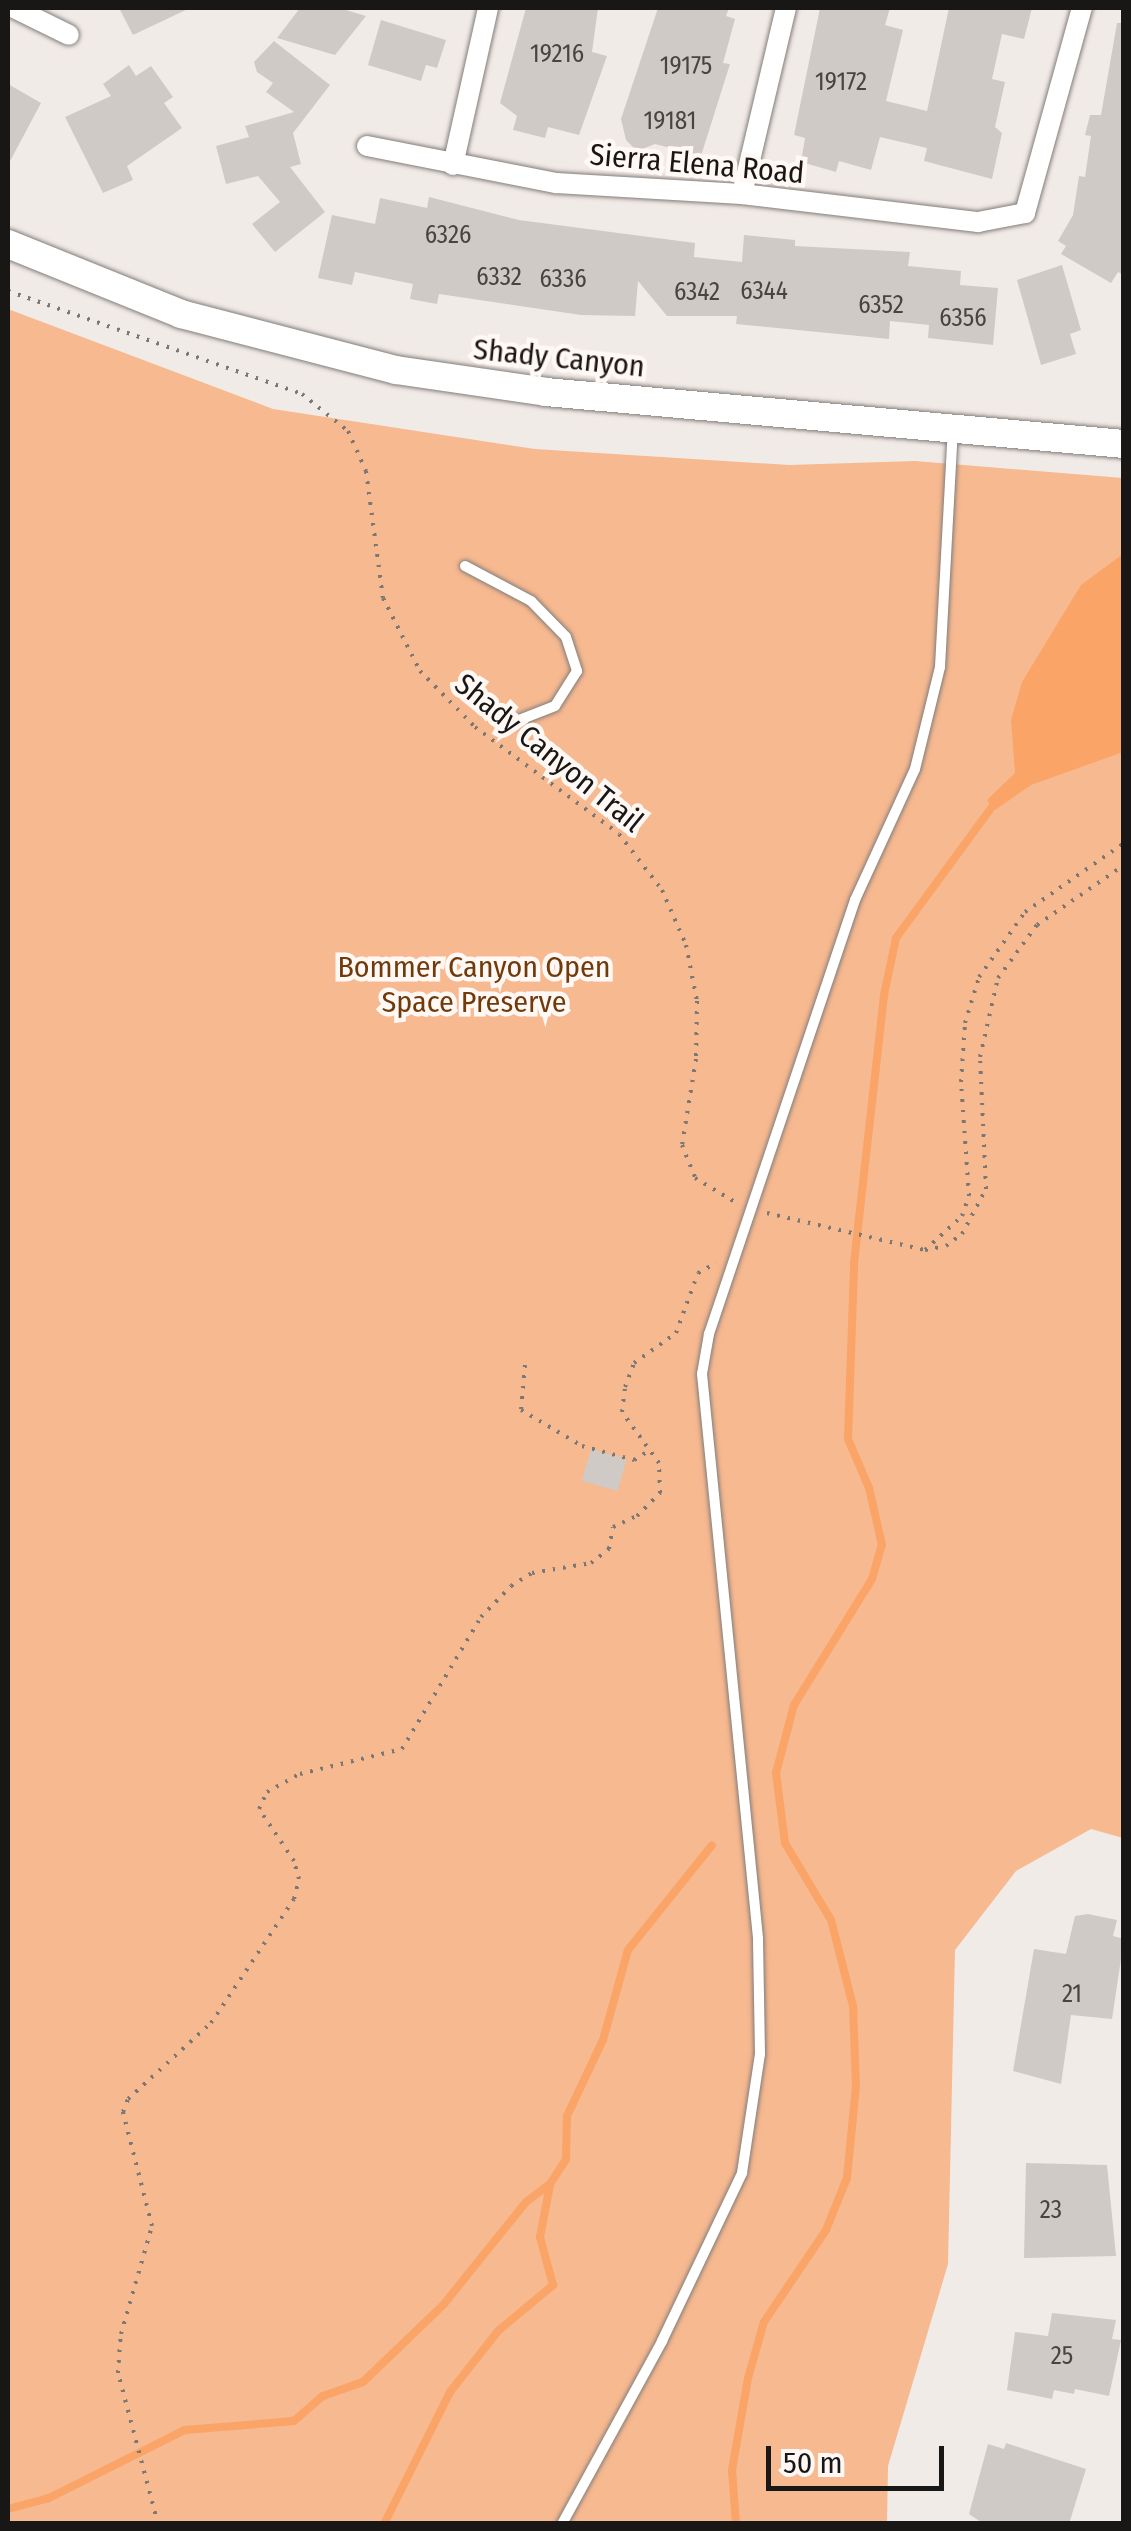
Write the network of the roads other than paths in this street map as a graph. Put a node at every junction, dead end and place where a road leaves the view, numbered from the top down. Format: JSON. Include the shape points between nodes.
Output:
{"nodes":[{"id":1,"x":14,"y":8,"type":"edge"},
{"id":2,"x":488,"y":8,"type":"edge"},
{"id":3,"x":786,"y":8,"type":"edge"},
{"id":4,"x":1082,"y":8,"type":"edge"},
{"id":5,"x":69,"y":35,"type":"dead end"},
{"id":6,"x":366,"y":146,"type":"dead end"},
{"id":7,"x":453,"y":165,"type":"junction"},
{"id":8,"x":742,"y":194,"type":"junction"},
{"id":9,"x":8,"y":244,"type":"edge"},
{"id":10,"x":953,"y":428,"type":"junction"},
{"id":11,"x":1124,"y":444,"type":"edge"},
{"id":12,"x":465,"y":566,"type":"dead end"},
{"id":13,"x":514,"y":722,"type":"dead end"},
{"id":14,"x":562,"y":2524,"type":"edge"}],
"edges":[{"from":1,"to":5,"type":"street"},
{"from":2,"to":7,"type":"street"},
{"from":3,"to":8,"type":"street"},
{"from":4,"to":8,"type":"street","name":"Sierra Elena Road","via":[[1024,213],[978,222]]},
{"from":6,"to":7,"type":"street","name":"Sierra Elena Road"},
{"from":7,"to":8,"type":"street","name":"Sierra Elena Road","via":[[556,183]]},
{"from":9,"to":10,"type":"main road","name":"Shady Canyon","via":[[180,314],[396,370],[546,392]]},
{"from":10,"to":11,"type":"main road","name":"Shady Canyon"},
{"from":10,"to":14,"type":"lane","via":[[940,667],[915,769],[855,900],[750,1208],[702,1374],[758,1938],[760,2054],[742,2173],[662,2341]]},
{"from":12,"to":13,"type":"lane","via":[[531,600],[566,637],[577,670],[556,706]]}]}
